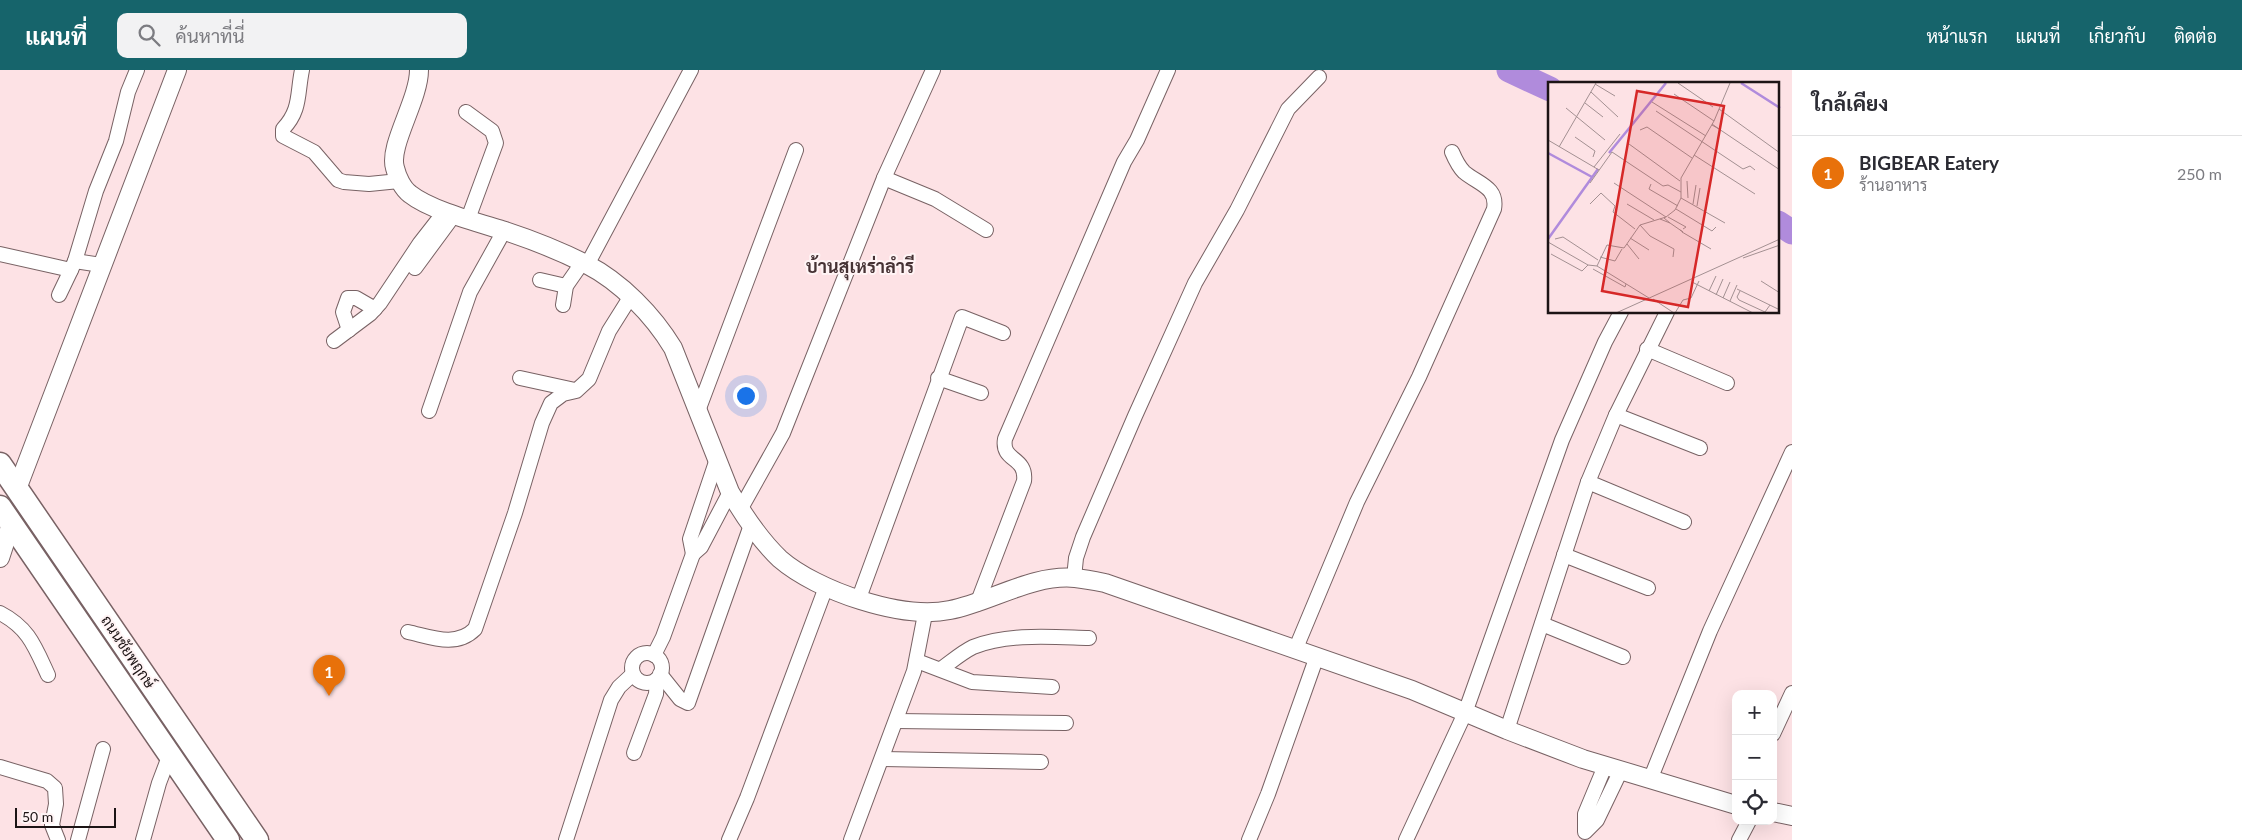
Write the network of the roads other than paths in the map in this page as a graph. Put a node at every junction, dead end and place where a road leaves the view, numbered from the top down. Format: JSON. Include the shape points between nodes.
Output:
{"nodes":[{"id":1,"x":137,"y":70,"type":"edge"},
{"id":2,"x":178,"y":70,"type":"edge"},
{"id":3,"x":302,"y":70,"type":"edge"},
{"id":4,"x":419,"y":70,"type":"edge"},
{"id":5,"x":690,"y":70,"type":"edge"},
{"id":6,"x":932,"y":70,"type":"edge"},
{"id":7,"x":1168,"y":70,"type":"edge"},
{"id":8,"x":1319,"y":77,"type":"dead end"},
{"id":9,"x":466,"y":112,"type":"dead end"},
{"id":10,"x":796,"y":150,"type":"dead end"},
{"id":11,"x":1452,"y":152,"type":"dead end"},
{"id":12,"x":884,"y":178,"type":"junction"},
{"id":13,"x":399,"y":181,"type":"junction"},
{"id":14,"x":456,"y":215,"type":"junction"},
{"id":15,"x":986,"y":230,"type":"dead end"},
{"id":16,"x":504,"y":231,"type":"junction"},
{"id":17,"x":0,"y":254,"type":"edge"},
{"id":18,"x":585,"y":264,"type":"junction"},
{"id":19,"x":73,"y":265,"type":"junction"},
{"id":20,"x":101,"y":265,"type":"junction"},
{"id":21,"x":414,"y":268,"type":"dead end"},
{"id":22,"x":540,"y":280,"type":"dead end"},
{"id":23,"x":566,"y":286,"type":"junction"},
{"id":24,"x":59,"y":295,"type":"dead end"},
{"id":25,"x":631,"y":296,"type":"junction"},
{"id":26,"x":563,"y":305,"type":"dead end"},
{"id":27,"x":375,"y":309,"type":"junction"},
{"id":28,"x":1620,"y":314,"type":"edge"},
{"id":29,"x":1666,"y":314,"type":"edge"},
{"id":30,"x":349,"y":330,"type":"junction"},
{"id":31,"x":1003,"y":333,"type":"dead end"},
{"id":32,"x":334,"y":341,"type":"dead end"},
{"id":33,"x":1647,"y":349,"type":"junction"},
{"id":34,"x":520,"y":378,"type":"dead end"},
{"id":35,"x":938,"y":378,"type":"junction"},
{"id":36,"x":1727,"y":383,"type":"dead end"},
{"id":37,"x":576,"y":390,"type":"junction"},
{"id":38,"x":981,"y":393,"type":"dead end"},
{"id":39,"x":429,"y":411,"type":"dead end"},
{"id":40,"x":698,"y":411,"type":"junction"},
{"id":41,"x":1616,"y":415,"type":"junction"},
{"id":42,"x":1700,"y":448,"type":"dead end"},
{"id":43,"x":1792,"y":452,"type":"edge"},
{"id":44,"x":717,"y":459,"type":"junction"},
{"id":45,"x":0,"y":464,"type":"edge"},
{"id":46,"x":1588,"y":482,"type":"junction"},
{"id":47,"x":17,"y":489,"type":"junction"},
{"id":48,"x":730,"y":492,"type":"junction"},
{"id":49,"x":740,"y":510,"type":"junction"},
{"id":50,"x":6,"y":516,"type":"edge"},
{"id":51,"x":1684,"y":522,"type":"dead end"},
{"id":52,"x":751,"y":525,"type":"junction"},
{"id":53,"x":692,"y":554,"type":"junction"},
{"id":54,"x":1564,"y":555,"type":"junction"},
{"id":55,"x":0,"y":558,"type":"edge"},
{"id":56,"x":1074,"y":578,"type":"junction"},
{"id":57,"x":826,"y":587,"type":"junction"},
{"id":58,"x":1648,"y":588,"type":"dead end"},
{"id":59,"x":859,"y":598,"type":"junction"},
{"id":60,"x":977,"y":604,"type":"junction"},
{"id":61,"x":0,"y":613,"type":"edge"},
{"id":62,"x":926,"y":614,"type":"junction"},
{"id":63,"x":1542,"y":624,"type":"junction"},
{"id":64,"x":408,"y":632,"type":"dead end"},
{"id":65,"x":1089,"y":638,"type":"dead end"},
{"id":66,"x":1296,"y":648,"type":"junction"},
{"id":67,"x":654,"y":655,"type":"junction"},
{"id":68,"x":1317,"y":656,"type":"junction"},
{"id":69,"x":1623,"y":657,"type":"dead end"},
{"id":70,"x":917,"y":661,"type":"junction"},
{"id":71,"x":941,"y":669,"type":"junction"},
{"id":72,"x":634,"y":674,"type":"junction"},
{"id":73,"x":48,"y":675,"type":"dead end"},
{"id":74,"x":659,"y":677,"type":"junction"},
{"id":75,"x":1052,"y":688,"type":"dead end"},
{"id":76,"x":1792,"y":694,"type":"edge"},
{"id":77,"x":1465,"y":713,"type":"junction"},
{"id":78,"x":896,"y":721,"type":"junction"},
{"id":79,"x":1066,"y":723,"type":"dead end"},
{"id":80,"x":1777,"y":726,"type":"edge"},
{"id":81,"x":1507,"y":730,"type":"junction"},
{"id":82,"x":103,"y":749,"type":"dead end"},
{"id":83,"x":634,"y":753,"type":"dead end"},
{"id":84,"x":170,"y":754,"type":"junction"},
{"id":85,"x":883,"y":759,"type":"junction"},
{"id":86,"x":1041,"y":762,"type":"dead end"},
{"id":87,"x":0,"y":766,"type":"edge"},
{"id":88,"x":1613,"y":768,"type":"junction"},
{"id":89,"x":1650,"y":780,"type":"junction"},
{"id":90,"x":1732,"y":802,"type":"edge"},
{"id":91,"x":1777,"y":813,"type":"edge"},
{"id":92,"x":1792,"y":816,"type":"edge"},
{"id":93,"x":1747,"y":825,"type":"edge"},
{"id":94,"x":1583,"y":836,"type":"edge"},
{"id":95,"x":223,"y":837,"type":"edge"},
{"id":96,"x":58,"y":840,"type":"edge"},
{"id":97,"x":78,"y":840,"type":"edge"},
{"id":98,"x":143,"y":840,"type":"edge"},
{"id":99,"x":257,"y":840,"type":"edge"},
{"id":100,"x":566,"y":840,"type":"edge"},
{"id":101,"x":728,"y":840,"type":"edge"},
{"id":102,"x":851,"y":840,"type":"edge"},
{"id":103,"x":1249,"y":840,"type":"edge"},
{"id":104,"x":1406,"y":840,"type":"edge"},
{"id":105,"x":1739,"y":840,"type":"edge"}],
"edges":[{"from":1,"to":19,"type":"street"},
{"from":2,"to":20,"type":"street"},
{"from":3,"to":13,"type":"street","via":[[296,111],[283,129],[283,136],[321,157],[338,180],[368,184]]},
{"from":4,"to":13,"type":"street","via":[[418,86],[395,151],[394,166]]},
{"from":5,"to":18,"type":"street"},
{"from":6,"to":12,"type":"street"},
{"from":7,"to":60,"type":"street","via":[[1124,162],[1005,439],[1006,454],[1022,464],[1024,481]]},
{"from":8,"to":56,"type":"street","via":[[1288,109],[1196,283],[1083,537]]},
{"from":9,"to":14,"type":"street","via":[[492,131],[496,143]]},
{"from":10,"to":40,"type":"street"},
{"from":11,"to":66,"type":"street","via":[[1465,172],[1493,193],[1494,209],[1419,377],[1357,502]]},
{"from":12,"to":15,"type":"street","via":[[934,199]]},
{"from":12,"to":49,"type":"street","via":[[783,433]]},
{"from":13,"to":14,"type":"street","via":[[409,194]]},
{"from":14,"to":16,"type":"street"},
{"from":14,"to":21,"type":"street"},
{"from":14,"to":27,"type":"street","via":[[420,242]]},
{"from":16,"to":18,"type":"street"},
{"from":16,"to":39,"type":"street","via":[[470,292]]},
{"from":17,"to":19,"type":"street"},
{"from":18,"to":23,"type":"street"},
{"from":18,"to":25,"type":"street"},
{"from":19,"to":20,"type":"street"},
{"from":19,"to":24,"type":"street"},
{"from":20,"to":47,"type":"street"},
{"from":22,"to":23,"type":"street"},
{"from":23,"to":26,"type":"street"},
{"from":25,"to":37,"type":"street","via":[[609,331],[594,370],[584,385]]},
{"from":25,"to":40,"type":"street","via":[[669,342]]},
{"from":27,"to":30,"type":"street"},
{"from":27,"to":30,"type":"street","via":[[356,298],[348,298],[343,312]]},
{"from":28,"to":77,"type":"street","via":[[1562,440]]},
{"from":29,"to":33,"type":"street"},
{"from":30,"to":32,"type":"street"},
{"from":31,"to":35,"type":"street","via":[[962,317]]},
{"from":33,"to":36,"type":"street"},
{"from":33,"to":41,"type":"street"},
{"from":34,"to":37,"type":"street"},
{"from":35,"to":38,"type":"street"},
{"from":35,"to":59,"type":"street"},
{"from":37,"to":64,"type":"street","via":[[551,403],[542,423],[475,629],[468,636],[438,640]]},
{"from":40,"to":44,"type":"street"},
{"from":41,"to":42,"type":"street"},
{"from":41,"to":46,"type":"street"},
{"from":43,"to":89,"type":"street","via":[[1710,631]]},
{"from":44,"to":48,"type":"street"},
{"from":44,"to":53,"type":"street","via":[[690,539]]},
{"from":45,"to":47,"type":"main road","name":"ถนนชัยพฤกษ์"},
{"from":46,"to":51,"type":"street"},
{"from":46,"to":54,"type":"street"},
{"from":47,"to":99,"type":"main road","name":"ถนนชัยพฤกษ์"},
{"from":48,"to":49,"type":"street"},
{"from":48,"to":53,"type":"street","via":[[701,547]]},
{"from":49,"to":52,"type":"street"},
{"from":50,"to":55,"type":"street"},
{"from":50,"to":84,"type":"main road","name":"ถนนชัยพฤกษ์"},
{"from":52,"to":57,"type":"street","via":[[781,559]]},
{"from":52,"to":74,"type":"street","via":[[688,703]]},
{"from":53,"to":67,"type":"street"},
{"from":54,"to":58,"type":"street"},
{"from":54,"to":63,"type":"street"},
{"from":56,"to":60,"type":"street","via":[[1036,582]]},
{"from":56,"to":66,"type":"street","via":[[1105,583]]},
{"from":57,"to":59,"type":"street"},
{"from":57,"to":101,"type":"street","via":[[747,798]]},
{"from":59,"to":62,"type":"street","via":[[904,612]]},
{"from":60,"to":62,"type":"street"},
{"from":61,"to":73,"type":"street","via":[[21,626]]},
{"from":62,"to":70,"type":"street"},
{"from":63,"to":69,"type":"street"},
{"from":63,"to":81,"type":"street"},
{"from":65,"to":71,"type":"street","via":[[1042,637],[997,642],[966,651]]},
{"from":66,"to":68,"type":"street"},
{"from":67,"to":72,"type":"street","via":[[645,653],[637,657],[632,665]]},
{"from":67,"to":74,"type":"street","via":[[661,663]]},
{"from":68,"to":77,"type":"street"},
{"from":68,"to":103,"type":"street"},
{"from":70,"to":71,"type":"street"},
{"from":70,"to":78,"type":"street"},
{"from":71,"to":75,"type":"street","via":[[972,682]]},
{"from":72,"to":74,"type":"street","via":[[641,682],[652,682]]},
{"from":72,"to":100,"type":"street","via":[[619,687],[611,700]]},
{"from":74,"to":83,"type":"street"},
{"from":76,"to":80,"type":"street"},
{"from":77,"to":81,"type":"street"},
{"from":77,"to":104,"type":"street"},
{"from":78,"to":79,"type":"street"},
{"from":78,"to":85,"type":"street"},
{"from":81,"to":88,"type":"street"},
{"from":82,"to":97,"type":"street"},
{"from":84,"to":95,"type":"main road","name":"ถนนชัยพฤกษ์"},
{"from":84,"to":98,"type":"street"},
{"from":85,"to":86,"type":"street"},
{"from":85,"to":102,"type":"street"},
{"from":87,"to":96,"type":"street","via":[[47,781],[55,788],[52,825]]},
{"from":88,"to":89,"type":"street"},
{"from":88,"to":94,"type":"street","via":[[1585,814]]},
{"from":89,"to":90,"type":"street"},
{"from":91,"to":92,"type":"street"},
{"from":93,"to":105,"type":"street"}]}
